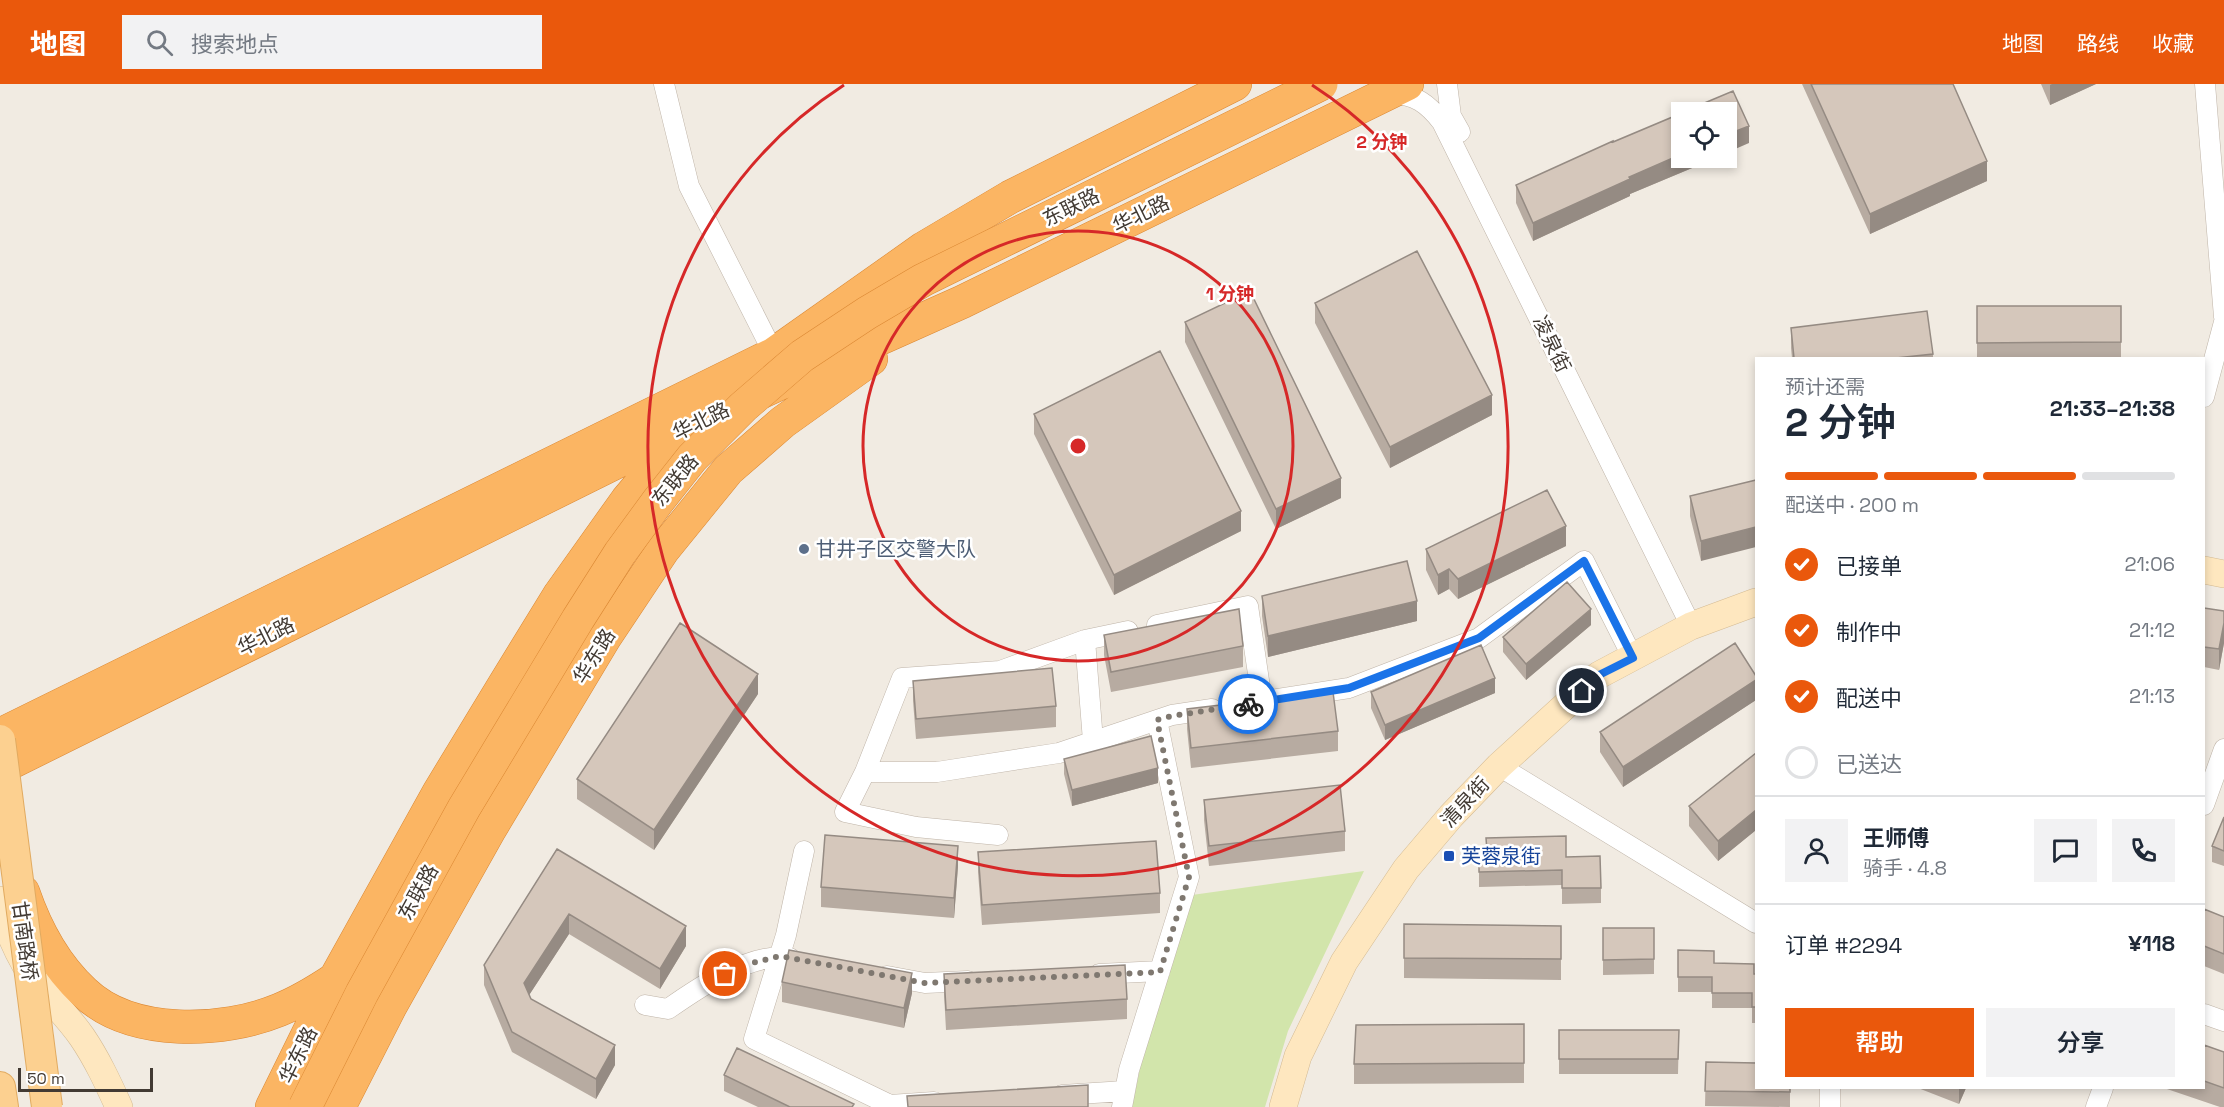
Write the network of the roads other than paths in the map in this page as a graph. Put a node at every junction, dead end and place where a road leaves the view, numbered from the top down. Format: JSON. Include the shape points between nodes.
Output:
{"nodes":[{"id":1,"x":664,"y":84,"type":"edge"},
{"id":2,"x":1235,"y":84,"type":"edge"},
{"id":3,"x":1322,"y":84,"type":"edge"},
{"id":4,"x":1447,"y":84,"type":"edge"},
{"id":5,"x":2205,"y":84,"type":"edge"},
{"id":6,"x":1397,"y":89,"type":"edge"},
{"id":7,"x":962,"y":302,"type":"junction"},
{"id":8,"x":2224,"y":316,"type":"edge"},
{"id":9,"x":2224,"y":322,"type":"edge"},
{"id":10,"x":774,"y":354,"type":"junction"},
{"id":11,"x":2205,"y":393,"type":"edge"},
{"id":12,"x":689,"y":426,"type":"junction"},
{"id":13,"x":2205,"y":570,"type":"edge"},
{"id":14,"x":2224,"y":574,"type":"edge"},
{"id":15,"x":1755,"y":602,"type":"edge"},
{"id":16,"x":1697,"y":623,"type":"junction"},
{"id":17,"x":1085,"y":640,"type":"junction"},
{"id":18,"x":1633,"y":658,"type":"junction"},
{"id":19,"x":1262,"y":701,"type":"junction"},
{"id":20,"x":1157,"y":720,"type":"junction"},
{"id":21,"x":0,"y":735,"type":"edge"},
{"id":22,"x":0,"y":740,"type":"edge"},
{"id":23,"x":1094,"y":741,"type":"junction"},
{"id":24,"x":2224,"y":749,"type":"edge"},
{"id":25,"x":1499,"y":766,"type":"junction"},
{"id":26,"x":0,"y":768,"type":"edge"},
{"id":27,"x":865,"y":772,"type":"junction"},
{"id":28,"x":2212,"y":800,"type":"edge"},
{"id":29,"x":998,"y":835,"type":"dead end"},
{"id":30,"x":12,"y":848,"type":"junction"},
{"id":31,"x":804,"y":851,"type":"dead end"},
{"id":32,"x":0,"y":900,"type":"edge"},
{"id":33,"x":1755,"y":922,"type":"edge"},
{"id":34,"x":780,"y":956,"type":"junction"},
{"id":35,"x":813,"y":962,"type":"edge"},
{"id":36,"x":1160,"y":972,"type":"junction"},
{"id":37,"x":869,"y":973,"type":"edge"},
{"id":38,"x":1077,"y":976,"type":"edge"},
{"id":39,"x":335,"y":979,"type":"junction"},
{"id":40,"x":984,"y":980,"type":"edge"},
{"id":41,"x":645,"y":1005,"type":"dead end"},
{"id":42,"x":2205,"y":1014,"type":"edge"},
{"id":43,"x":2224,"y":1021,"type":"edge"},
{"id":44,"x":0,"y":1087,"type":"edge"},
{"id":45,"x":1830,"y":1089,"type":"edge"},
{"id":46,"x":2103,"y":1089,"type":"edge"},
{"id":47,"x":1043,"y":1096,"type":"edge"},
{"id":48,"x":1124,"y":1099,"type":"edge"},
{"id":49,"x":949,"y":1101,"type":"edge"},
{"id":50,"x":890,"y":1106,"type":"edge"},
{"id":51,"x":3,"y":1107,"type":"edge"},
{"id":52,"x":47,"y":1107,"type":"edge"},
{"id":53,"x":118,"y":1107,"type":"edge"},
{"id":54,"x":272,"y":1107,"type":"edge"},
{"id":55,"x":305,"y":1107,"type":"edge"},
{"id":56,"x":339,"y":1107,"type":"edge"},
{"id":57,"x":1283,"y":1107,"type":"edge"},
{"id":58,"x":1830,"y":1107,"type":"edge"},
{"id":59,"x":2096,"y":1107,"type":"edge"}],
"edges":[{"from":1,"to":10,"type":"street","via":[[689,186]]},
{"from":2,"to":10,"type":"highway","name":"华北路","via":[[1010,197],[924,248]]},
{"from":3,"to":55,"type":"highway","name":"东联路","bridge":true,"via":[[923,280],[867,313],[802,356],[692,458],[620,553],[528,699],[362,993]]},
{"from":4,"to":16,"type":"street","name":"凌泉街","via":[[1451,116]]},
{"from":5,"to":8,"type":"street"},
{"from":6,"to":7,"type":"highway","name":"华北路"},
{"from":6,"to":16,"type":"street","name":"凌泉街","via":[[1420,99],[1442,122]]},
{"from":7,"to":12,"type":"highway","name":"华北路"},
{"from":7,"to":56,"type":"highway","name":"华东路","via":[[843,378],[783,422],[728,470],[663,550],[490,829]]},
{"from":9,"to":11,"type":"street"},
{"from":10,"to":21,"type":"highway","name":"华北路"},
{"from":12,"to":26,"type":"highway","name":"华北路"},
{"from":12,"to":39,"type":"highway","name":"华东路","via":[[627,500],[560,594],[439,792]]},
{"from":13,"to":14,"type":"street"},
{"from":15,"to":16,"type":"street","name":"清泉街"},
{"from":16,"to":18,"type":"street","name":"清泉街"},
{"from":17,"to":19,"type":"street","via":[[1248,606]]},
{"from":17,"to":23,"type":"street"},
{"from":17,"to":27,"type":"street","via":[[1000,671],[902,678]]},
{"from":18,"to":19,"type":"street","via":[[1584,561],[1479,638],[1349,688]]},
{"from":18,"to":25,"type":"street","name":"清泉街","via":[[1599,675]]},
{"from":19,"to":20,"type":"street"},
{"from":20,"to":23,"type":"street"},
{"from":20,"to":36,"type":"street","via":[[1189,877]]},
{"from":22,"to":30,"type":"main road","name":"甘南路桥","bridge":true},
{"from":23,"to":27,"type":"street","via":[[1059,753],[937,772]]},
{"from":24,"to":28,"type":"street"},
{"from":25,"to":33,"type":"street"},
{"from":25,"to":57,"type":"street","name":"清泉街","via":[[1406,869],[1344,962],[1298,1056]]},
{"from":27,"to":29,"type":"street","via":[[844,812],[916,827]]},
{"from":30,"to":39,"type":"highway","bridge":true,"via":[[25,898],[49,951],[85,994],[128,1018],[186,1027],[247,1020],[304,999]]},
{"from":30,"to":52,"type":"main road","name":"甘南路桥","bridge":true},
{"from":31,"to":34,"type":"street"},
{"from":32,"to":53,"type":"street","via":[[19,954],[82,1037]]},
{"from":34,"to":35,"type":"street"},
{"from":34,"to":41,"type":"street","via":[[740,966],[668,1009]]},
{"from":34,"to":50,"type":"street","via":[[754,1039]]},
{"from":36,"to":38,"type":"street"},
{"from":36,"to":48,"type":"street","via":[[1129,1070]]},
{"from":37,"to":40,"type":"street","via":[[925,983]]},
{"from":39,"to":54,"type":"highway","name":"华东路"},
{"from":42,"to":43,"type":"street"},
{"from":44,"to":51,"type":"main road"},
{"from":45,"to":58,"type":"street"},
{"from":46,"to":59,"type":"street"},
{"from":47,"to":48,"type":"street"},
{"from":49,"to":50,"type":"street"}]}
